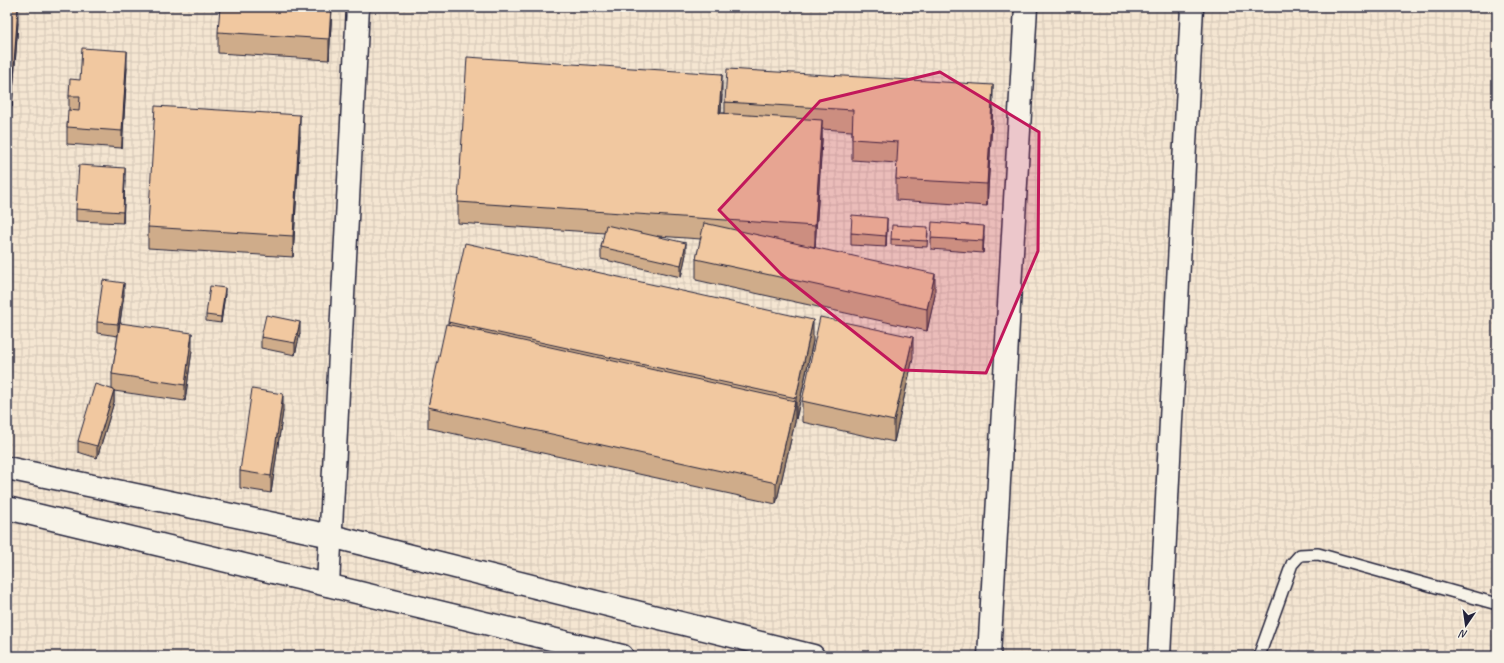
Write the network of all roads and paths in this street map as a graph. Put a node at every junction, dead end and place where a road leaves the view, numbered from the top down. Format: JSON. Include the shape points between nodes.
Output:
{"nodes":[{"id":1,"x":358,"y":7,"type":"edge"},
{"id":2,"x":1026,"y":7,"type":"edge"},
{"id":3,"x":1192,"y":7,"type":"edge"},
{"id":4,"x":7,"y":468,"type":"edge"},
{"id":5,"x":7,"y":508,"type":"edge"},
{"id":6,"x":331,"y":536,"type":"junction"},
{"id":7,"x":328,"y":584,"type":"junction"},
{"id":8,"x":1497,"y":604,"type":"edge"},
{"id":9,"x":622,"y":656,"type":"edge"},
{"id":10,"x":812,"y":656,"type":"edge"},
{"id":11,"x":989,"y":656,"type":"edge"},
{"id":12,"x":1159,"y":656,"type":"edge"},
{"id":13,"x":1259,"y":656,"type":"edge"}],
"edges":[{"from":1,"to":6,"type":"street"},
{"from":2,"to":11,"type":"street"},
{"from":3,"to":12,"type":"street"},
{"from":4,"to":6,"type":"street"},
{"from":5,"to":7,"type":"street"},
{"from":6,"to":7,"type":"street"},
{"from":6,"to":10,"type":"street"},
{"from":7,"to":9,"type":"street"},
{"from":8,"to":13,"type":"lane","via":[[1318,554],[1300,555],[1292,564]]}]}
